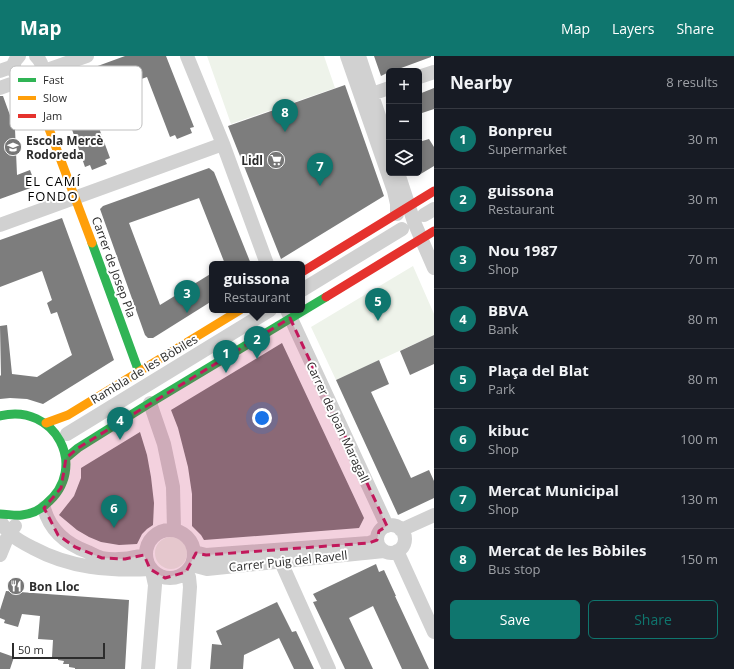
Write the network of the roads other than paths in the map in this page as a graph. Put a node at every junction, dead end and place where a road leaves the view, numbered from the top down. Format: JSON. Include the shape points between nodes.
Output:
{"nodes":[{"id":1,"x":36,"y":56,"type":"edge"},
{"id":2,"x":87,"y":56,"type":"edge"},
{"id":3,"x":188,"y":56,"type":"edge"},
{"id":4,"x":347,"y":56,"type":"edge"},
{"id":5,"x":359,"y":56,"type":"edge"},
{"id":6,"x":16,"y":61,"type":"edge"},
{"id":7,"x":39,"y":66,"type":"edge"},
{"id":8,"x":62,"y":66,"type":"edge"},
{"id":9,"x":0,"y":71,"type":"edge"},
{"id":10,"x":434,"y":72,"type":"edge"},
{"id":11,"x":422,"y":76,"type":"edge"},
{"id":12,"x":10,"y":85,"type":"edge"},
{"id":13,"x":0,"y":88,"type":"edge"},
{"id":14,"x":386,"y":89,"type":"edge"},
{"id":15,"x":372,"y":94,"type":"junction"},
{"id":16,"x":50,"y":130,"type":"edge"},
{"id":17,"x":387,"y":140,"type":"edge"},
{"id":18,"x":223,"y":144,"type":"junction"},
{"id":19,"x":399,"y":176,"type":"edge"},
{"id":20,"x":434,"y":191,"type":"edge"},
{"id":21,"x":75,"y":197,"type":"junction"},
{"id":22,"x":409,"y":206,"type":"junction"},
{"id":23,"x":397,"y":214,"type":"junction"},
{"id":24,"x":0,"y":225,"type":"edge"},
{"id":25,"x":402,"y":229,"type":"dead end"},
{"id":26,"x":434,"y":231,"type":"edge"},
{"id":27,"x":421,"y":239,"type":"junction"},
{"id":28,"x":266,"y":261,"type":"edge"},
{"id":29,"x":434,"y":268,"type":"edge"},
{"id":30,"x":305,"y":270,"type":"edge"},
{"id":31,"x":305,"y":288,"type":"edge"},
{"id":32,"x":305,"y":304,"type":"edge"},
{"id":33,"x":235,"y":313,"type":"edge"},
{"id":34,"x":265,"y":313,"type":"edge"},
{"id":35,"x":288,"y":314,"type":"edge"},
{"id":36,"x":139,"y":372,"type":"junction"},
{"id":37,"x":150,"y":403,"type":"junction"},
{"id":38,"x":0,"y":416,"type":"edge"},
{"id":39,"x":46,"y":423,"type":"junction"},
{"id":40,"x":67,"y":434,"type":"dead end"},
{"id":41,"x":66,"y":458,"type":"junction"},
{"id":42,"x":44,"y":508,"type":"junction"},
{"id":43,"x":0,"y":514,"type":"edge"},
{"id":44,"x":434,"y":515,"type":"edge"},
{"id":45,"x":23,"y":516,"type":"junction"},
{"id":46,"x":0,"y":521,"type":"edge"},
{"id":47,"x":387,"y":526,"type":"junction"},
{"id":48,"x":434,"y":526,"type":"edge"},
{"id":49,"x":174,"y":529,"type":"junction"},
{"id":50,"x":9,"y":533,"type":"junction"},
{"id":51,"x":403,"y":534,"type":"junction"},
{"id":52,"x":386,"y":548,"type":"junction"},
{"id":53,"x":145,"y":555,"type":"junction"},
{"id":54,"x":0,"y":556,"type":"edge"},
{"id":55,"x":281,"y":562,"type":"junction"},
{"id":56,"x":191,"y":563,"type":"junction"},
{"id":57,"x":151,"y":570,"type":"junction"},
{"id":58,"x":434,"y":632,"type":"edge"},
{"id":59,"x":148,"y":669,"type":"edge"},
{"id":60,"x":184,"y":669,"type":"edge"},
{"id":61,"x":329,"y":669,"type":"edge"}],
"edges":[{"from":1,"to":7,"type":"street","via":[[41,63]]},
{"from":2,"to":8,"type":"street"},
{"from":3,"to":18,"type":"street"},
{"from":4,"to":23,"type":"street","via":[[394,192]]},
{"from":5,"to":15,"type":"street"},
{"from":6,"to":9,"type":"street"},
{"from":10,"to":11,"type":"street"},
{"from":12,"to":13,"type":"street"},
{"from":14,"to":15,"type":"street"},
{"from":15,"to":17,"type":"street"},
{"from":16,"to":21,"type":"main road","name":"Carrer de Josep Pla"},
{"from":18,"to":21,"type":"street"},
{"from":18,"to":28,"type":"street"},
{"from":19,"to":22,"type":"street"},
{"from":20,"to":22,"type":"main road"},
{"from":21,"to":24,"type":"street"},
{"from":21,"to":36,"type":"main road","name":"Carrer de Josep Pla"},
{"from":22,"to":23,"type":"main road"},
{"from":22,"to":27,"type":"street"},
{"from":23,"to":30,"type":"main road"},
{"from":25,"to":31,"type":"street"},
{"from":26,"to":27,"type":"main road"},
{"from":27,"to":29,"type":"street"},
{"from":27,"to":32,"type":"main road"},
{"from":33,"to":36,"type":"main road","name":"Rambla de les Bòbiles"},
{"from":34,"to":40,"type":"street","name":"Rambla de les Bòbiles"},
{"from":35,"to":37,"type":"main road"},
{"from":35,"to":47,"type":"street","name":"Carrer de Joan Maragall"},
{"from":36,"to":39,"type":"main road","name":"Rambla de les Bòbiles","via":[[68,415]]},
{"from":37,"to":41,"type":"main road"},
{"from":37,"to":49,"type":"street","via":[[164,444],[173,487]]},
{"from":38,"to":39,"type":"main road","via":[[18,413]]},
{"from":39,"to":41,"type":"main road","via":[[63,446]]},
{"from":41,"to":42,"type":"main road","via":[[66,474],[61,488]]},
{"from":42,"to":45,"type":"main road"},
{"from":42,"to":53,"type":"street","via":[[48,522],[58,535],[76,547],[102,558],[125,559]]},
{"from":43,"to":45,"type":"main road"},
{"from":44,"to":51,"type":"street"},
{"from":45,"to":50,"type":"street"},
{"from":46,"to":50,"type":"street"},
{"from":47,"to":51,"type":"street","via":[[395,526]]},
{"from":47,"to":52,"type":"street","via":[[379,531]]},
{"from":48,"to":51,"type":"street"},
{"from":49,"to":53,"type":"street","via":[[166,529],[154,536],[149,541]]},
{"from":49,"to":56,"type":"street","via":[[182,532],[193,544]]},
{"from":50,"to":54,"type":"street"},
{"from":50,"to":57,"type":"street","via":[[24,544],[68,563],[99,569]]},
{"from":51,"to":52,"type":"street","via":[[403,546]]},
{"from":52,"to":55,"type":"street","name":"Carrer Puig del Ravell"},
{"from":52,"to":56,"type":"street","name":"Carrer Puig del Ravell","via":[[369,543],[206,555]]},
{"from":52,"to":58,"type":"street"},
{"from":53,"to":57,"type":"street"},
{"from":55,"to":56,"type":"street","name":"Carrer Puig del Ravell","via":[[207,569]]},
{"from":55,"to":61,"type":"street"},
{"from":56,"to":57,"type":"street","via":[[180,576],[173,578],[165,578]]},
{"from":56,"to":60,"type":"street"},
{"from":57,"to":59,"type":"street","via":[[155,585]]}]}
